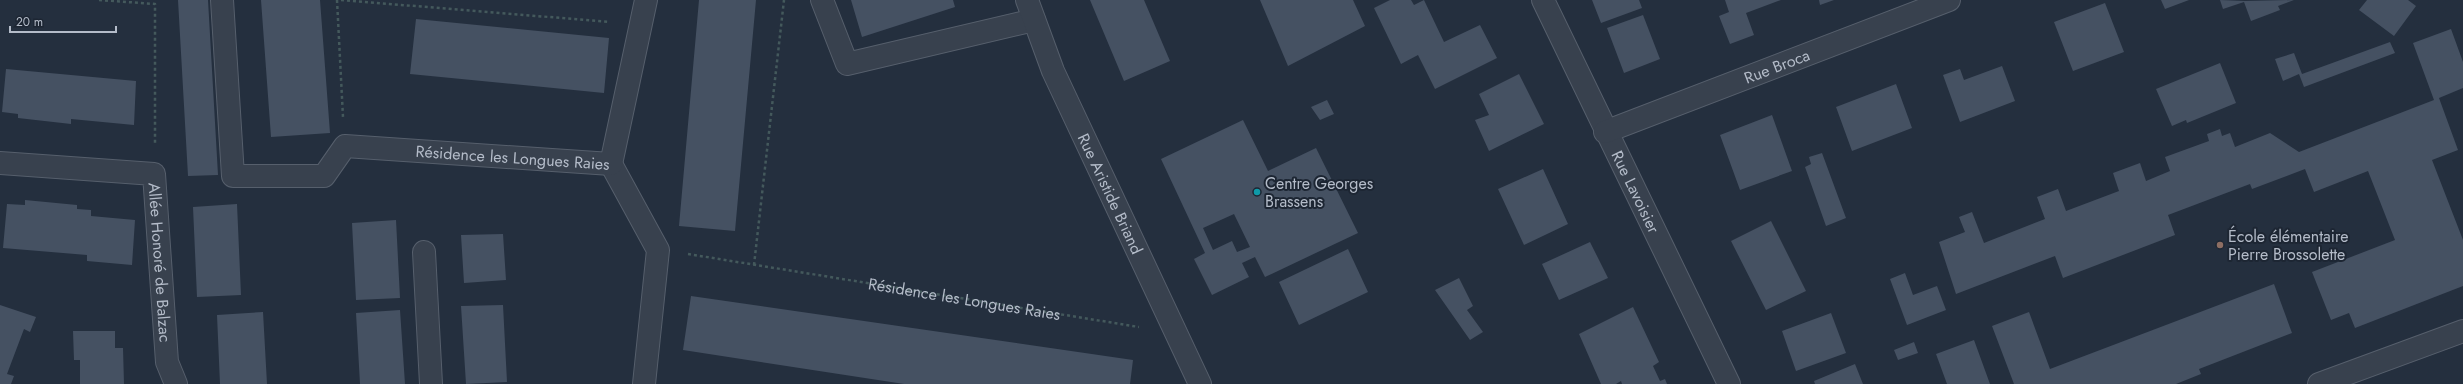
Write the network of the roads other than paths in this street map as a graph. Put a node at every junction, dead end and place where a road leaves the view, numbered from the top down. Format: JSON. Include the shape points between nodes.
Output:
{"nodes":[{"id":1,"x":222,"y":0,"type":"edge"},
{"id":2,"x":646,"y":0,"type":"edge"},
{"id":3,"x":822,"y":0,"type":"edge"},
{"id":4,"x":1543,"y":0,"type":"edge"},
{"id":5,"x":1949,"y":0,"type":"edge"},
{"id":6,"x":1030,"y":10,"type":"edge"},
{"id":7,"x":1605,"y":132,"type":"junction"},
{"id":8,"x":0,"y":163,"type":"edge"},
{"id":9,"x":611,"y":164,"type":"junction"},
{"id":10,"x":424,"y":252,"type":"dead end"},
{"id":11,"x":2463,"y":331,"type":"edge"},
{"id":12,"x":176,"y":384,"type":"edge"},
{"id":13,"x":431,"y":384,"type":"edge"},
{"id":14,"x":644,"y":384,"type":"edge"},
{"id":15,"x":1200,"y":384,"type":"edge"},
{"id":16,"x":1729,"y":384,"type":"edge"},
{"id":17,"x":2319,"y":384,"type":"edge"}],
"edges":[{"from":1,"to":9,"type":"street","name":"Résidence les Longues Raies","via":[[233,176],[324,176],[345,146]]},
{"from":2,"to":9,"type":"street","name":"Résidence les Longues Raies"},
{"from":3,"to":6,"type":"street","via":[[847,64]]},
{"from":4,"to":7,"type":"street","name":"Rue Lavoisier"},
{"from":5,"to":7,"type":"street","name":"Rue Broca"},
{"from":6,"to":15,"type":"street","name":"Rue Aristide Briand","via":[[1053,71]]},
{"from":7,"to":16,"type":"street","name":"Rue Lavoisier"},
{"from":8,"to":12,"type":"street","name":"Allée Honoré de Balzac","via":[[154,174],[167,362]]},
{"from":9,"to":14,"type":"street","via":[[658,250]]},
{"from":10,"to":13,"type":"street"},
{"from":11,"to":17,"type":"street"}]}
